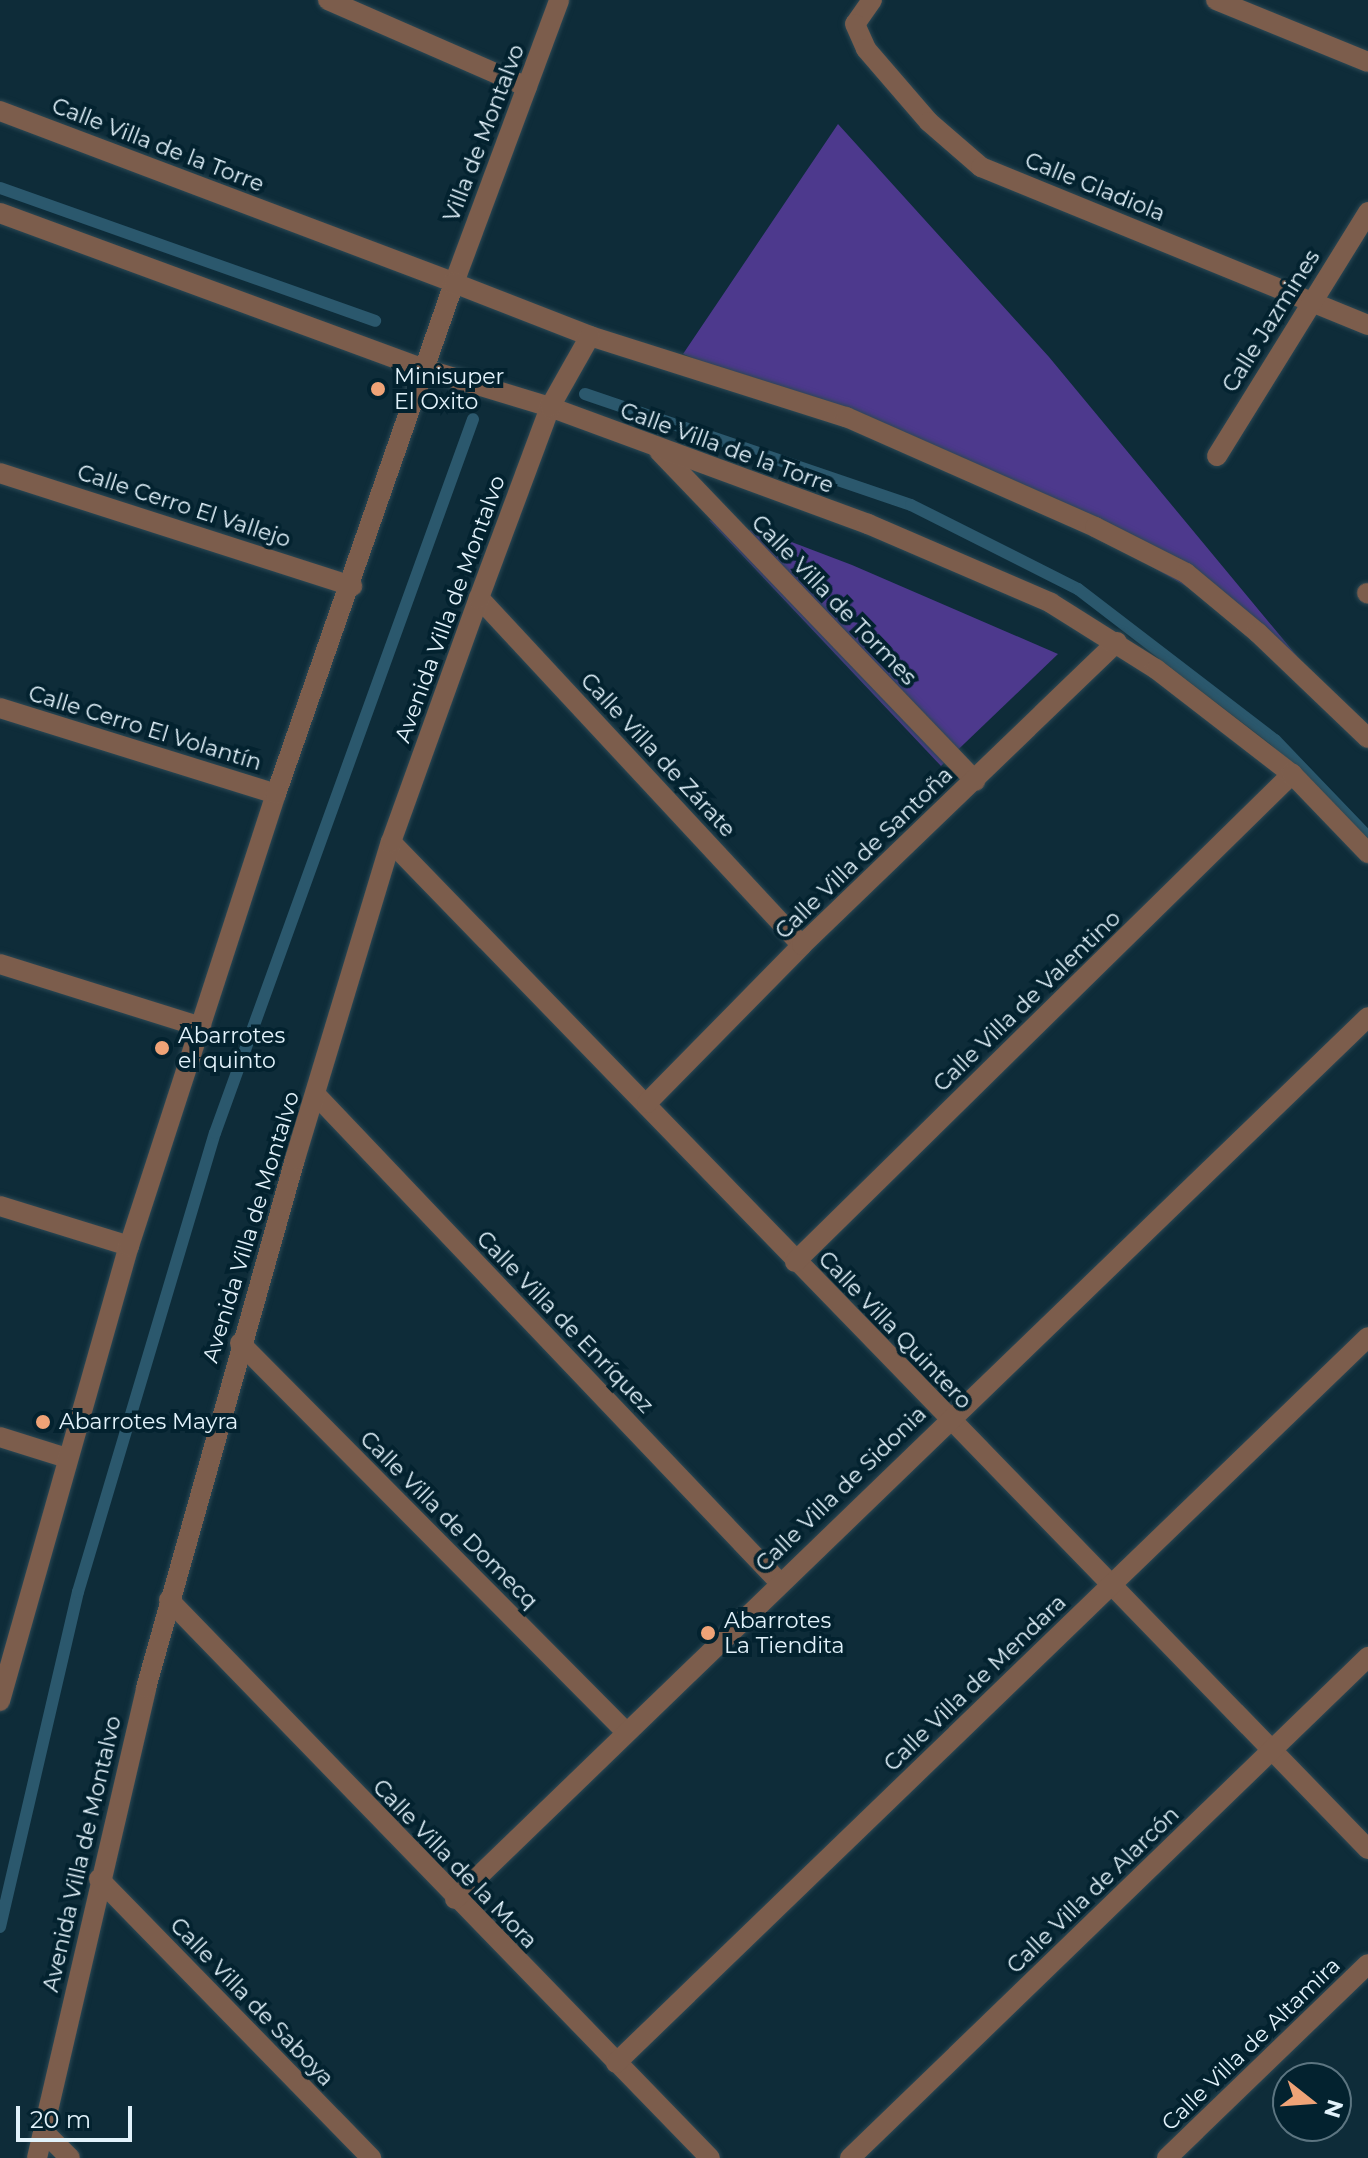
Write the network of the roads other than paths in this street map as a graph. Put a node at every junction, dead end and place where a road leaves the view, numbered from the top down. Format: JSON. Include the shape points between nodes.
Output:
{"nodes":[{"id":1,"x":328,"y":0,"type":"edge"},
{"id":2,"x":559,"y":0,"type":"edge"},
{"id":3,"x":872,"y":0,"type":"edge"},
{"id":4,"x":1218,"y":0,"type":"edge"},
{"id":5,"x":1368,"y":62,"type":"edge"},
{"id":6,"x":527,"y":87,"type":"junction"},
{"id":7,"x":0,"y":111,"type":"edge"},
{"id":8,"x":1368,"y":212,"type":"edge"},
{"id":9,"x":0,"y":213,"type":"edge"},
{"id":10,"x":454,"y":283,"type":"junction"},
{"id":11,"x":1309,"y":302,"type":"junction"},
{"id":12,"x":1368,"y":325,"type":"edge"},
{"id":13,"x":590,"y":336,"type":"junction"},
{"id":14,"x":425,"y":369,"type":"junction"},
{"id":15,"x":550,"y":407,"type":"junction"},
{"id":16,"x":659,"y":451,"type":"junction"},
{"id":17,"x":1217,"y":456,"type":"dead end"},
{"id":18,"x":0,"y":473,"type":"edge"},
{"id":19,"x":352,"y":586,"type":"junction"},
{"id":20,"x":479,"y":598,"type":"junction"},
{"id":21,"x":1117,"y":642,"type":"junction"},
{"id":22,"x":0,"y":708,"type":"edge"},
{"id":23,"x":1368,"y":738,"type":"edge"},
{"id":24,"x":1292,"y":774,"type":"junction"},
{"id":25,"x":975,"y":781,"type":"junction"},
{"id":26,"x":276,"y":794,"type":"junction"},
{"id":27,"x":391,"y":842,"type":"junction"},
{"id":28,"x":1368,"y":853,"type":"edge"},
{"id":29,"x":802,"y":945,"type":"junction"},
{"id":30,"x":0,"y":964,"type":"edge"},
{"id":31,"x":1368,"y":1017,"type":"edge"},
{"id":32,"x":201,"y":1027,"type":"junction"},
{"id":33,"x":316,"y":1095,"type":"junction"},
{"id":34,"x":647,"y":1103,"type":"junction"},
{"id":35,"x":0,"y":1206,"type":"edge"},
{"id":36,"x":129,"y":1246,"type":"junction"},
{"id":37,"x":795,"y":1262,"type":"junction"},
{"id":38,"x":1368,"y":1337,"type":"edge"},
{"id":39,"x":240,"y":1343,"type":"junction"},
{"id":40,"x":948,"y":1419,"type":"junction"},
{"id":41,"x":0,"y":1437,"type":"edge"},
{"id":42,"x":67,"y":1458,"type":"junction"},
{"id":43,"x":780,"y":1583,"type":"junction"},
{"id":44,"x":1111,"y":1585,"type":"junction"},
{"id":45,"x":169,"y":1600,"type":"junction"},
{"id":46,"x":1368,"y":1657,"type":"edge"},
{"id":47,"x":3,"y":1674,"type":"edge"},
{"id":48,"x":0,"y":1701,"type":"edge"},
{"id":49,"x":625,"y":1731,"type":"junction"},
{"id":50,"x":1272,"y":1751,"type":"junction"},
{"id":51,"x":1368,"y":1849,"type":"edge"},
{"id":52,"x":99,"y":1879,"type":"junction"},
{"id":53,"x":455,"y":1899,"type":"junction"},
{"id":54,"x":1368,"y":1964,"type":"edge"},
{"id":55,"x":616,"y":2063,"type":"junction"},
{"id":56,"x":43,"y":2131,"type":"junction"},
{"id":57,"x":37,"y":2158,"type":"edge"},
{"id":58,"x":70,"y":2158,"type":"edge"},
{"id":59,"x":371,"y":2158,"type":"edge"},
{"id":60,"x":710,"y":2158,"type":"edge"},
{"id":61,"x":850,"y":2158,"type":"edge"},
{"id":62,"x":1167,"y":2158,"type":"edge"}],
"edges":[{"from":1,"to":6,"type":"street"},
{"from":2,"to":6,"type":"street","name":"Villa de Montalvo"},
{"from":3,"to":11,"type":"street","name":"Calle Gladiola","via":[[855,24],[866,49],[920,112],[981,167]]},
{"from":4,"to":5,"type":"street"},
{"from":6,"to":10,"type":"street","name":"Villa de Montalvo"},
{"from":7,"to":10,"type":"street","name":"Calle Villa de la Torre"},
{"from":8,"to":11,"type":"street","name":"Calle Jazmines"},
{"from":9,"to":14,"type":"street","name":"Calle Villa de la Torre"},
{"from":10,"to":13,"type":"street","name":"Calle Villa de la Torre"},
{"from":10,"to":14,"type":"street"},
{"from":11,"to":12,"type":"street","name":"Calle Gladiola"},
{"from":11,"to":17,"type":"street","name":"Calle Jazmines"},
{"from":13,"to":15,"type":"street","name":"Avenida Villa de Montalvo"},
{"from":13,"to":23,"type":"street","name":"Calle Villa de la Torre","via":[[846,417],[1186,573]]},
{"from":14,"to":15,"type":"street","name":"Calle Villa de la Torre"},
{"from":14,"to":19,"type":"street"},
{"from":15,"to":16,"type":"street","name":"Calle Villa de la Torre"},
{"from":15,"to":20,"type":"street","name":"Avenida Villa de Montalvo"},
{"from":16,"to":21,"type":"street","name":"Calle Villa de la Torre","via":[[868,524],[1051,603]]},
{"from":16,"to":25,"type":"street","name":"Calle Villa de Tormes"},
{"from":18,"to":19,"type":"street","name":"Calle Cerro El Vallejo"},
{"from":19,"to":26,"type":"street"},
{"from":20,"to":27,"type":"street","name":"Avenida Villa de Montalvo"},
{"from":20,"to":29,"type":"street","name":"Calle Villa de Zárate"},
{"from":21,"to":24,"type":"street","name":"Calle Villa de la Torre"},
{"from":21,"to":25,"type":"street","name":"Calle Villa de Santoña"},
{"from":22,"to":26,"type":"street","name":"Calle Cerro El Volantín"},
{"from":24,"to":28,"type":"street","name":"Calle Villa de la Torre"},
{"from":24,"to":37,"type":"street","name":"Calle Villa de Valentino"},
{"from":25,"to":29,"type":"street","name":"Calle Villa de Santoña"},
{"from":26,"to":32,"type":"street"},
{"from":27,"to":33,"type":"street","name":"Avenida Villa de Montalvo"},
{"from":27,"to":34,"type":"street","name":"Calle Villa Quintero"},
{"from":29,"to":34,"type":"street","name":"Calle Villa de Santoña"},
{"from":30,"to":32,"type":"street"},
{"from":31,"to":40,"type":"street","name":"Calle Villa de Sidonia"},
{"from":32,"to":36,"type":"street"},
{"from":33,"to":39,"type":"street","name":"Avenida Villa de Montalvo"},
{"from":33,"to":43,"type":"street","name":"Calle Villa de Enríquez"},
{"from":34,"to":37,"type":"street","name":"Calle Villa Quintero"},
{"from":35,"to":36,"type":"street"},
{"from":36,"to":42,"type":"street"},
{"from":37,"to":40,"type":"street","name":"Calle Villa Quintero"},
{"from":38,"to":44,"type":"street","name":"Calle Villa de Mendara"},
{"from":39,"to":45,"type":"street","name":"Avenida Villa de Montalvo"},
{"from":39,"to":49,"type":"street","name":"Calle Villa de Domecq"},
{"from":40,"to":43,"type":"street","name":"Calle Villa de Sidonia"},
{"from":40,"to":44,"type":"street","name":"Calle Villa Quintero"},
{"from":41,"to":42,"type":"street"},
{"from":42,"to":47,"type":"street"},
{"from":43,"to":49,"type":"street","name":"Calle Villa de Sidonia"},
{"from":44,"to":50,"type":"street","name":"Calle Villa Quintero"},
{"from":44,"to":55,"type":"street","name":"Calle Villa de Mendara"},
{"from":45,"to":52,"type":"street","name":"Avenida Villa de Montalvo"},
{"from":45,"to":53,"type":"street","name":"Calle Villa de la Mora"},
{"from":46,"to":50,"type":"street","name":"Calle Villa de Alarcón"},
{"from":47,"to":48,"type":"street"},
{"from":49,"to":53,"type":"street","name":"Calle Villa de Sidonia"},
{"from":50,"to":51,"type":"street","name":"Calle Villa Quintero"},
{"from":50,"to":61,"type":"street","name":"Calle Villa de Alarcón"},
{"from":52,"to":56,"type":"street","name":"Avenida Villa de Montalvo"},
{"from":52,"to":59,"type":"street","name":"Calle Villa de Saboya"},
{"from":53,"to":55,"type":"street","name":"Calle Villa de la Mora"},
{"from":54,"to":62,"type":"street","name":"Calle Villa de Altamira"},
{"from":55,"to":60,"type":"street","name":"Calle Villa de la Mora"},
{"from":56,"to":57,"type":"street","name":"Avenida Villa de Montalvo"},
{"from":56,"to":58,"type":"street"}]}
